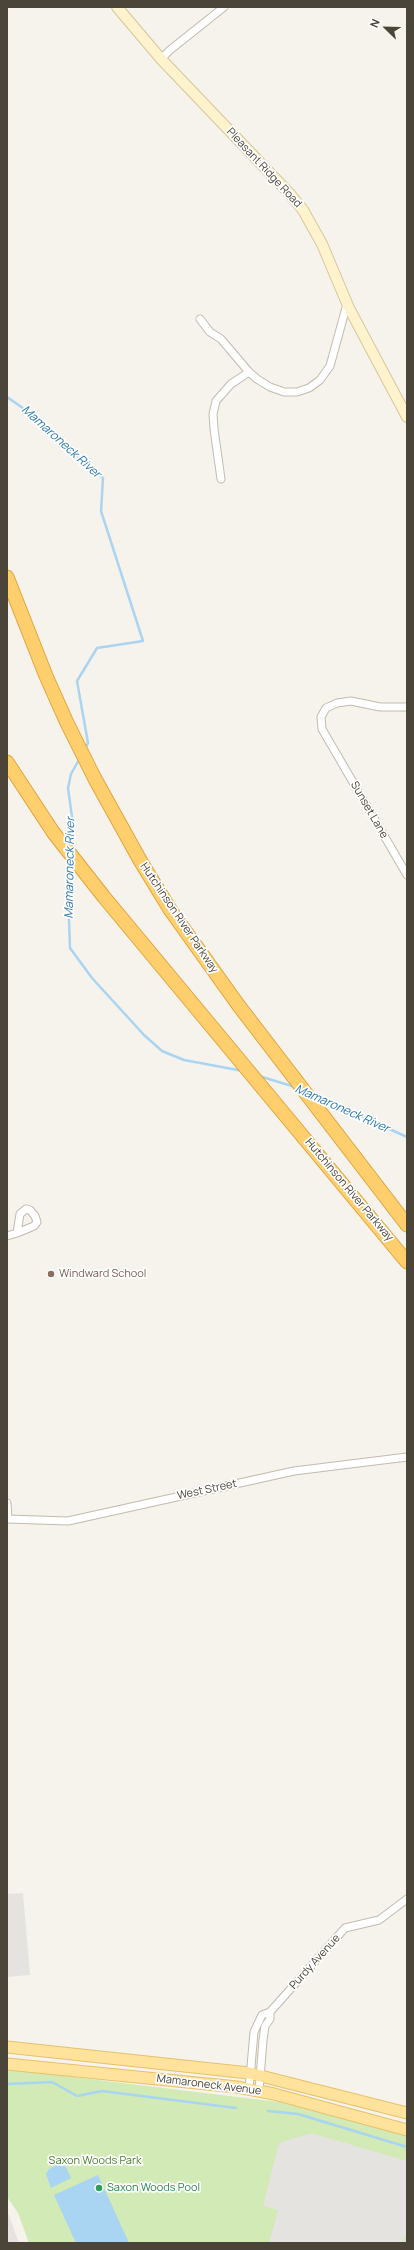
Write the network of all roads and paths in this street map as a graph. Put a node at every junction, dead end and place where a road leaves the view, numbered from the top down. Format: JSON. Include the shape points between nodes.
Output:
{"nodes":[{"id":1,"x":117,"y":7,"type":"edge"},
{"id":2,"x":224,"y":7,"type":"edge"},
{"id":3,"x":161,"y":59,"type":"junction"},
{"id":4,"x":347,"y":304,"type":"junction"},
{"id":5,"x":200,"y":319,"type":"dead end"},
{"id":6,"x":249,"y":372,"type":"junction"},
{"id":7,"x":407,"y":417,"type":"edge"},
{"id":8,"x":221,"y":479,"type":"dead end"},
{"id":9,"x":7,"y":577,"type":"edge"},
{"id":10,"x":407,"y":707,"type":"edge"},
{"id":11,"x":7,"y":762,"type":"edge"},
{"id":12,"x":407,"y":875,"type":"edge"},
{"id":13,"x":407,"y":1225,"type":"edge"},
{"id":14,"x":18,"y":1233,"type":"dead end"},
{"id":15,"x":7,"y":1236,"type":"edge"},
{"id":16,"x":407,"y":1262,"type":"edge"},
{"id":17,"x":407,"y":1457,"type":"edge"},
{"id":18,"x":7,"y":1503,"type":"edge"},
{"id":19,"x":7,"y":1518,"type":"edge"},
{"id":20,"x":407,"y":1898,"type":"edge"},
{"id":21,"x":7,"y":2047,"type":"edge"},
{"id":22,"x":7,"y":2064,"type":"edge"},
{"id":23,"x":254,"y":2074,"type":"junction"},
{"id":24,"x":254,"y":2090,"type":"junction"},
{"id":25,"x":407,"y":2114,"type":"edge"},
{"id":26,"x":407,"y":2130,"type":"edge"}],
"edges":[{"from":1,"to":3,"type":"street","name":"Pleasant Ridge Road"},
{"from":2,"to":3,"type":"street"},
{"from":3,"to":4,"type":"street","name":"Pleasant Ridge Road","via":[[303,210],[322,244]]},
{"from":4,"to":6,"type":"street","via":[[330,366],[320,380],[309,388],[297,392],[284,392],[270,387]]},
{"from":4,"to":7,"type":"street","name":"Pleasant Ridge Road"},
{"from":5,"to":6,"type":"street","via":[[210,332],[222,339]]},
{"from":6,"to":8,"type":"street","via":[[227,387],[216,401],[213,414]]},
{"from":9,"to":13,"type":"highway","name":"Hutchinson River Parkway","via":[[67,723],[124,833],[171,911]]},
{"from":10,"to":12,"type":"street","name":"Sunset Lane","via":[[380,707],[351,701],[326,708],[321,717],[322,729],[331,746]]},
{"from":11,"to":16,"type":"highway","name":"Hutchinson River Parkway","via":[[53,832],[85,873]]},
{"from":14,"to":15,"type":"street"},
{"from":17,"to":19,"type":"street","name":"West Street","via":[[294,1471],[68,1521]]},
{"from":18,"to":19,"type":"street"},
{"from":20,"to":23,"type":"street","name":"Purdy Avenue","via":[[379,1920],[344,1928],[270,2012]]},
{"from":21,"to":23,"type":"main road","name":"Mamaroneck Avenue"},
{"from":22,"to":24,"type":"main road","name":"Mamaroneck Avenue"},
{"from":23,"to":24,"type":"street","name":"Purdy Avenue"},
{"from":23,"to":24,"type":"street","name":"Purdy Avenue"},
{"from":23,"to":25,"type":"main road","name":"Mamaroneck Avenue"},
{"from":24,"to":26,"type":"main road","name":"Mamaroneck Avenue"}]}
